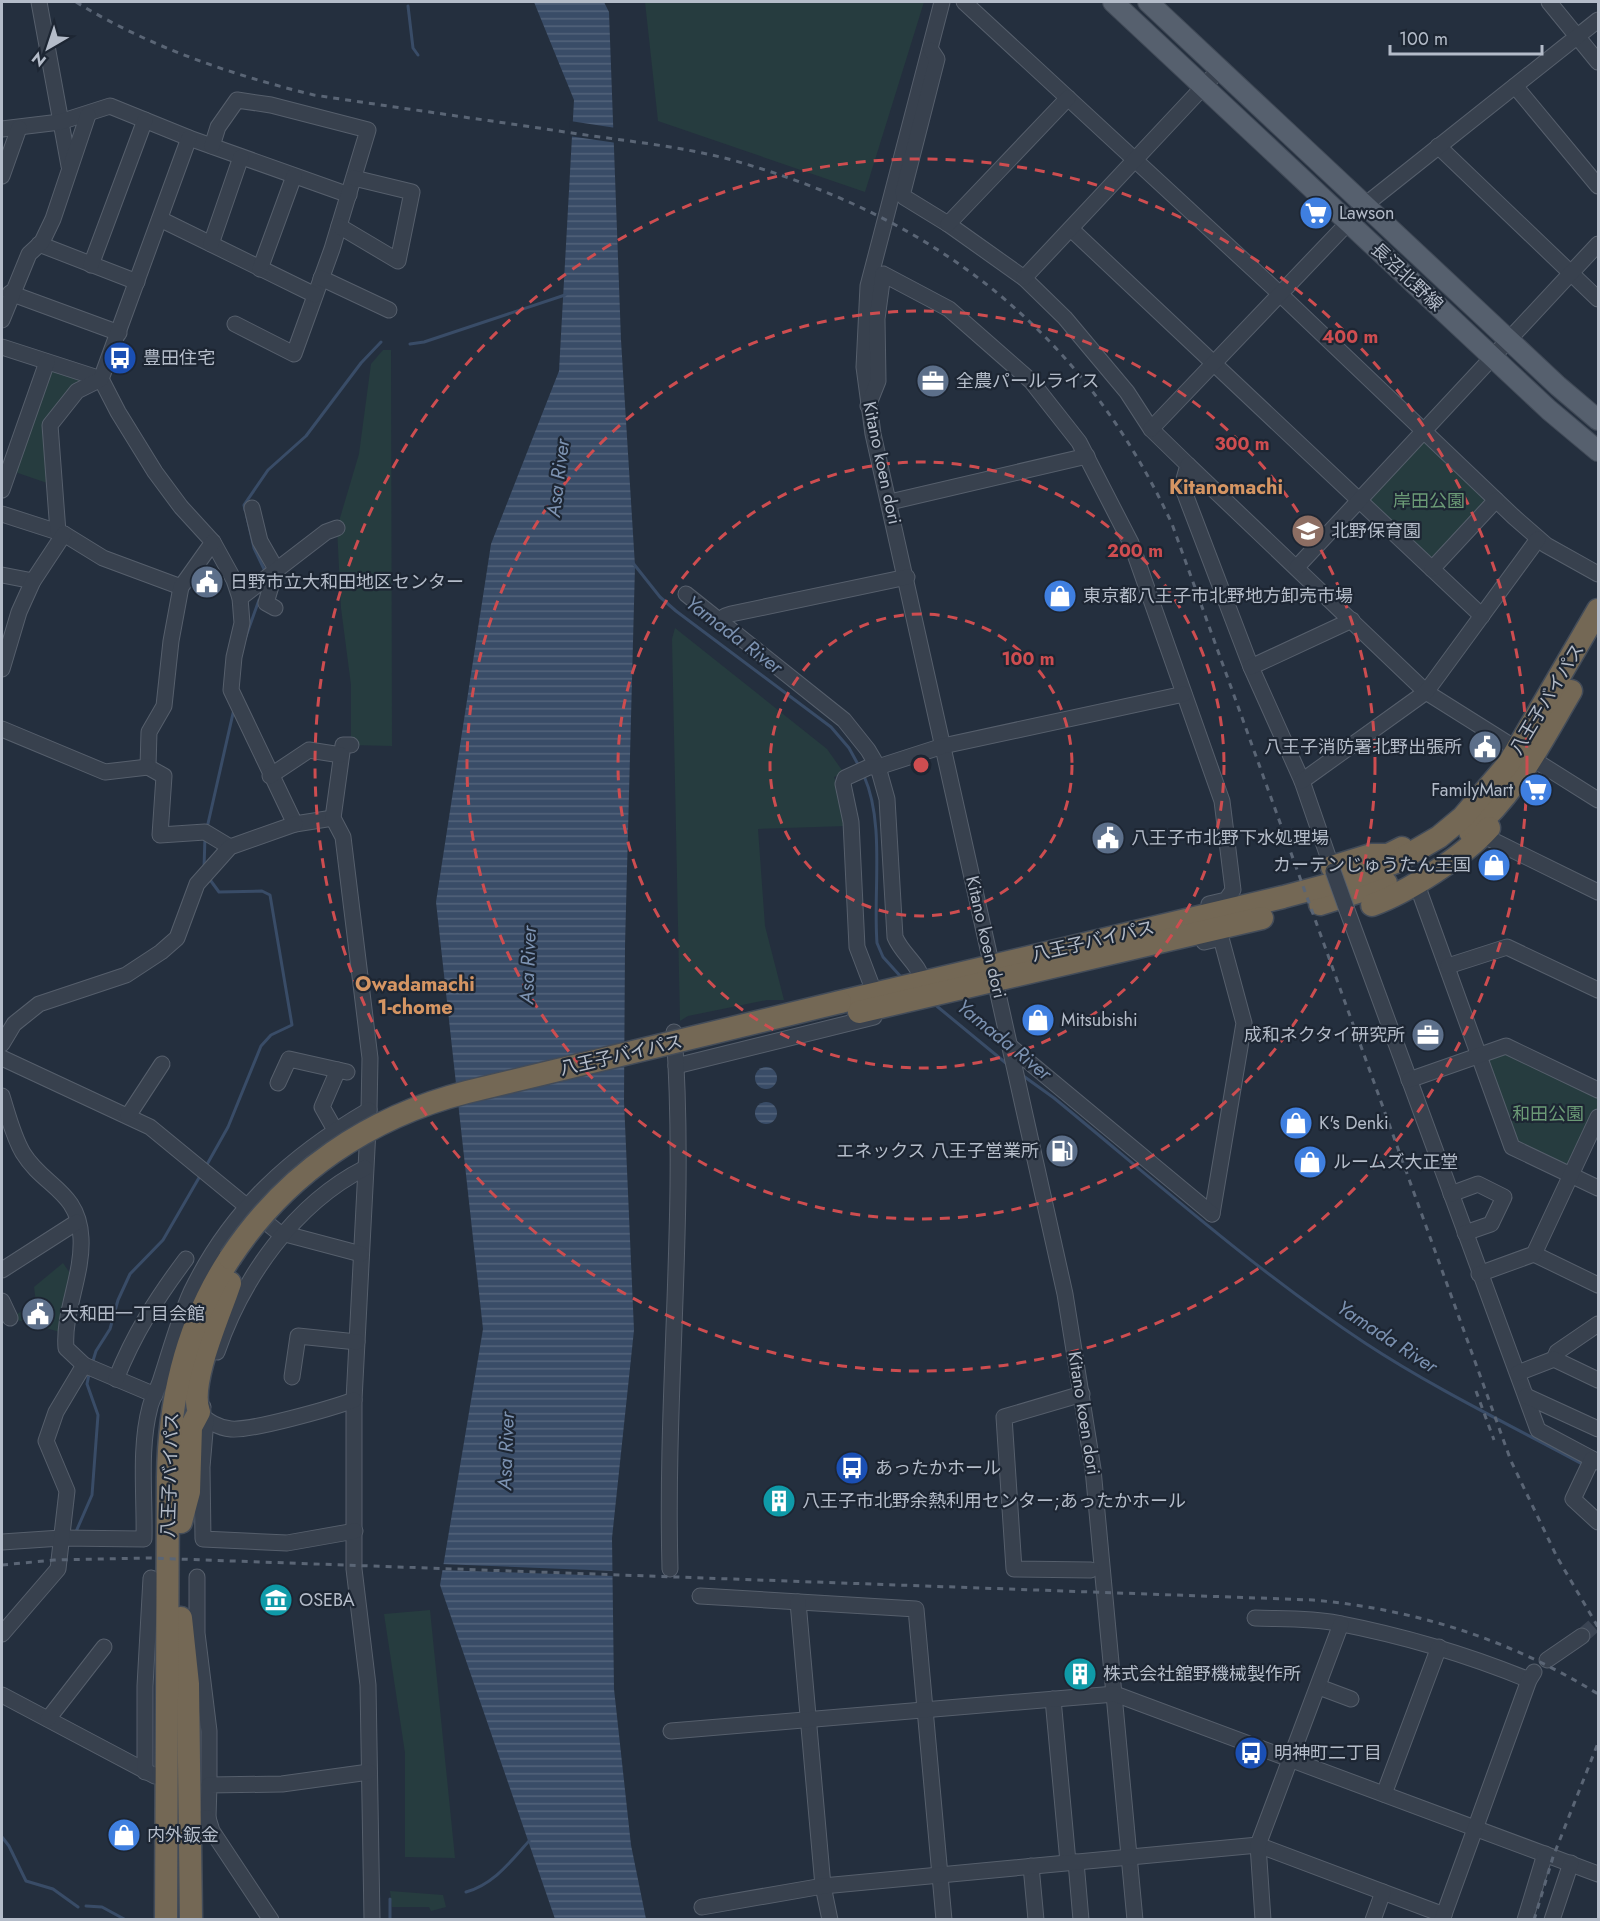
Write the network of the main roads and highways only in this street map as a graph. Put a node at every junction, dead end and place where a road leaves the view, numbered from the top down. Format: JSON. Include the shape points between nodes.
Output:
{"nodes":[{"id":1,"x":1113,"y":2,"type":"edge"},
{"id":2,"x":1148,"y":2,"type":"edge"},
{"id":3,"x":1599,"y":420,"type":"edge"},
{"id":4,"x":1599,"y":451,"type":"edge"},
{"id":5,"x":1599,"y":610,"type":"edge"},
{"id":6,"x":1599,"y":644,"type":"edge"},
{"id":7,"x":1525,"y":754,"type":"junction"},
{"id":8,"x":1333,"y":869,"type":"road end"},
{"id":9,"x":1348,"y":912,"type":"road end"},
{"id":10,"x":994,"y":973,"type":"junction"},
{"id":11,"x":906,"y":990,"type":"junction"},
{"id":12,"x":844,"y":1009,"type":"junction"},
{"id":13,"x":234,"y":1269,"type":"junction"},
{"id":14,"x":181,"y":1522,"type":"junction"},
{"id":15,"x":174,"y":1616,"type":"junction"},
{"id":16,"x":155,"y":1920,"type":"edge"},
{"id":17,"x":166,"y":1920,"type":"edge"},
{"id":18,"x":180,"y":1920,"type":"edge"},
{"id":19,"x":191,"y":1920,"type":"edge"}],
"edges":[{"from":1,"to":4,"type":"main road","name":"長沼北野線","via":[[1550,410]]},
{"from":2,"to":3,"type":"main road","name":"長沼北野線"},
{"from":5,"to":7,"type":"highway","name":"八王子バイパス"},
{"from":6,"to":7,"type":"highway","name":"八王子バイパス"},
{"from":7,"to":8,"type":"highway","via":[[1501,758],[1456,811],[1408,845],[1388,855],[1371,855]]},
{"from":7,"to":9,"type":"highway","via":[[1522,784],[1482,835],[1389,899]]},
{"from":7,"to":10,"type":"highway","name":"八王子バイパス","via":[[1463,817],[1413,854],[1388,866],[1282,897],[1049,951]]},
{"from":7,"to":10,"type":"highway","name":"八王子バイパス","via":[[1509,790],[1474,828],[1404,875],[1355,895],[1083,960]]},
{"from":10,"to":11,"type":"highway","name":"八王子バイパス"},
{"from":11,"to":12,"type":"highway","name":"八王子バイパス"},
{"from":11,"to":12,"type":"highway","name":"八王子バイパス"},
{"from":12,"to":13,"type":"highway","name":"八王子バイパス","via":[[461,1107],[412,1124],[356,1152],[315,1182]]},
{"from":13,"to":14,"type":"highway","name":"八王子バイパス","via":[[208,1329],[189,1393],[182,1445]]},
{"from":13,"to":14,"type":"highway","via":[[195,1400],[202,1416],[191,1427],[189,1492]]},
{"from":13,"to":15,"type":"highway","name":"八王子バイパス","via":[[194,1326],[164,1398]]},
{"from":14,"to":15,"type":"highway","name":"八王子バイパス"},
{"from":15,"to":16,"type":"highway","via":[[160,1686],[150,1774]]},
{"from":15,"to":17,"type":"highway","name":"八王子バイパス"},
{"from":15,"to":18,"type":"highway","name":"八王子バイパス"},
{"from":15,"to":19,"type":"highway","via":[[188,1684],[199,1819]]}]}
